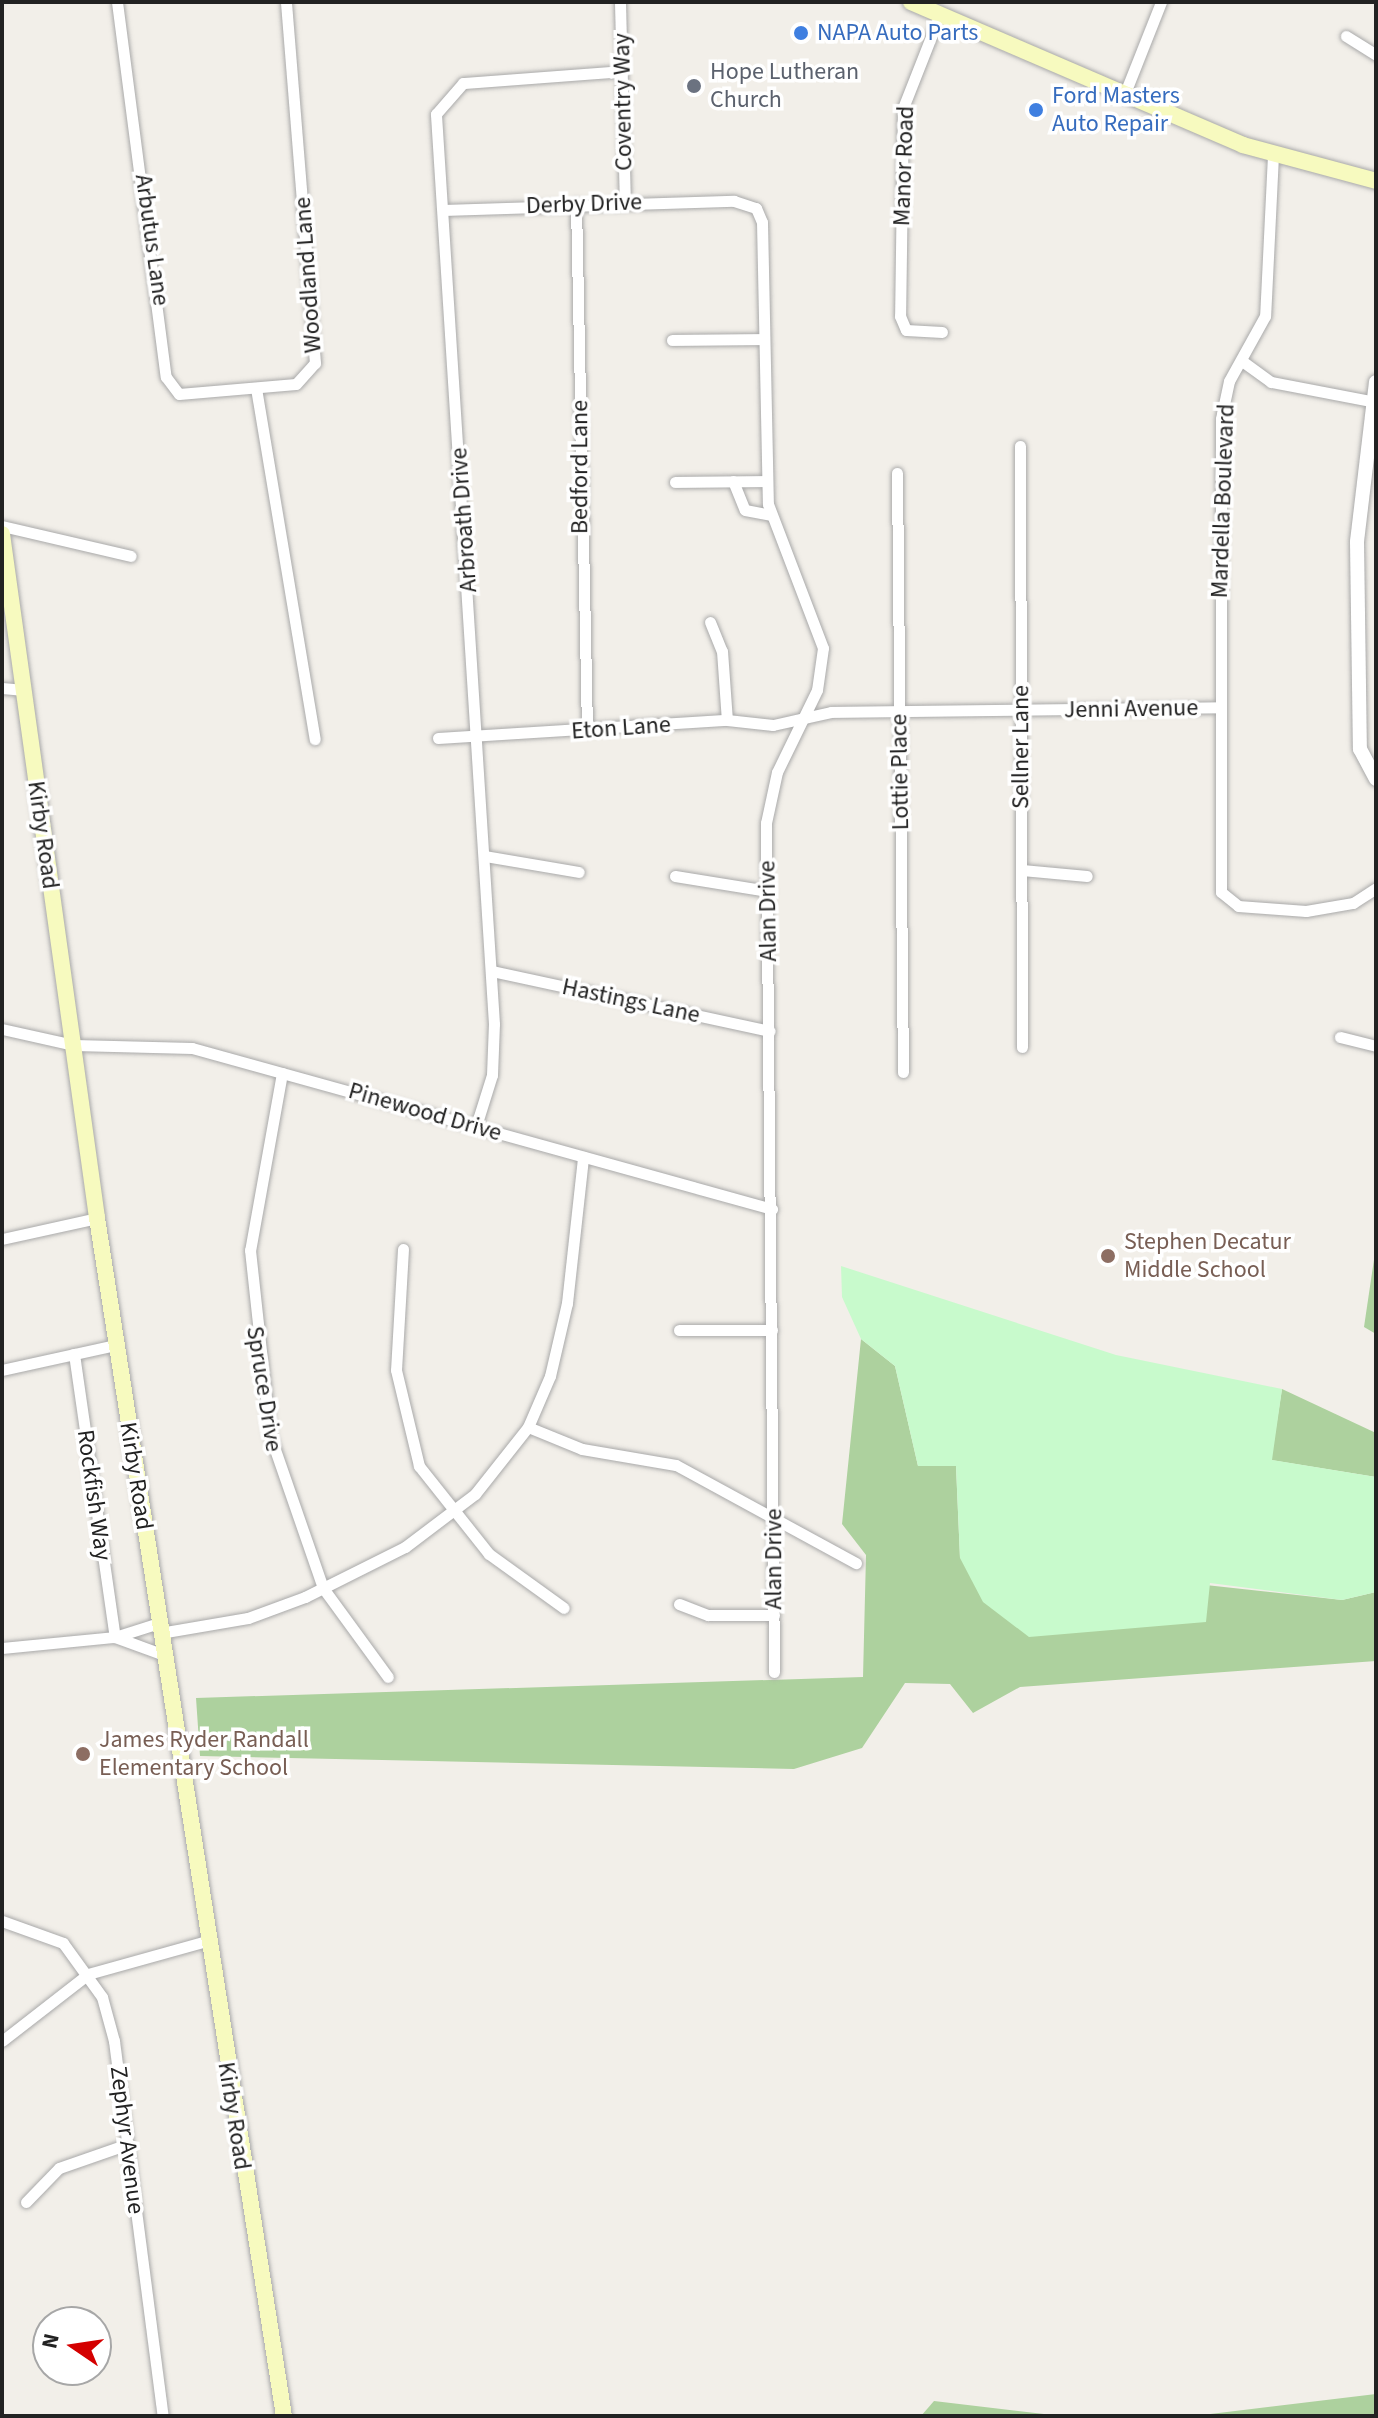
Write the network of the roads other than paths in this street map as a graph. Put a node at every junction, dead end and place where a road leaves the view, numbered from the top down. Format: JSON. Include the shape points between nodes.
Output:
{"nodes":[{"id":1,"x":117,"y":2,"type":"edge"},
{"id":2,"x":286,"y":2,"type":"edge"},
{"id":3,"x":620,"y":2,"type":"edge"},
{"id":4,"x":911,"y":2,"type":"edge"},
{"id":5,"x":1161,"y":2,"type":"edge"},
{"id":6,"x":940,"y":14,"type":"junction"},
{"id":7,"x":1346,"y":36,"type":"dead end"},
{"id":8,"x":1376,"y":55,"type":"edge"},
{"id":9,"x":622,"y":71,"type":"junction"},
{"id":10,"x":1125,"y":93,"type":"junction"},
{"id":11,"x":1273,"y":155,"type":"junction"},
{"id":12,"x":1376,"y":181,"type":"edge"},
{"id":13,"x":724,"y":201,"type":"joint"},
{"id":14,"x":625,"y":202,"type":"junction"},
{"id":15,"x":576,"y":204,"type":"junction"},
{"id":16,"x":443,"y":210,"type":"junction"},
{"id":17,"x":942,"y":332,"type":"dead end"},
{"id":18,"x":764,"y":339,"type":"junction"},
{"id":19,"x":672,"y":340,"type":"dead end"},
{"id":20,"x":1242,"y":361,"type":"junction"},
{"id":21,"x":1376,"y":382,"type":"edge"},
{"id":22,"x":256,"y":388,"type":"junction"},
{"id":23,"x":1374,"y":401,"type":"edge"},
{"id":24,"x":1020,"y":446,"type":"dead end"},
{"id":25,"x":897,"y":473,"type":"dead end"},
{"id":26,"x":733,"y":481,"type":"junction"},
{"id":27,"x":766,"y":481,"type":"junction"},
{"id":28,"x":675,"y":482,"type":"dead end"},
{"id":29,"x":771,"y":515,"type":"junction"},
{"id":30,"x":2,"y":526,"type":"edge"},
{"id":31,"x":2,"y":534,"type":"edge"},
{"id":32,"x":131,"y":556,"type":"dead end"},
{"id":33,"x":710,"y":622,"type":"dead end"},
{"id":34,"x":2,"y":688,"type":"edge"},
{"id":35,"x":24,"y":690,"type":"junction"},
{"id":36,"x":1219,"y":707,"type":"junction"},
{"id":37,"x":900,"y":711,"type":"junction"},
{"id":38,"x":1021,"y":711,"type":"junction"},
{"id":39,"x":802,"y":717,"type":"junction"},
{"id":40,"x":727,"y":720,"type":"junction"},
{"id":41,"x":587,"y":730,"type":"junction"},
{"id":42,"x":478,"y":737,"type":"junction"},
{"id":43,"x":438,"y":738,"type":"dead end"},
{"id":44,"x":315,"y":739,"type":"dead end"},
{"id":45,"x":1376,"y":779,"type":"edge"},
{"id":46,"x":485,"y":856,"type":"junction"},
{"id":47,"x":1022,"y":870,"type":"junction"},
{"id":48,"x":579,"y":872,"type":"dead end"},
{"id":49,"x":675,"y":876,"type":"dead end"},
{"id":50,"x":1087,"y":876,"type":"dead end"},
{"id":51,"x":1376,"y":888,"type":"edge"},
{"id":52,"x":768,"y":891,"type":"junction"},
{"id":53,"x":492,"y":971,"type":"junction"},
{"id":54,"x":2,"y":1029,"type":"edge"},
{"id":55,"x":770,"y":1031,"type":"junction"},
{"id":56,"x":1340,"y":1037,"type":"dead end"},
{"id":57,"x":74,"y":1045,"type":"junction"},
{"id":58,"x":1376,"y":1046,"type":"edge"},
{"id":59,"x":1022,"y":1047,"type":"dead end"},
{"id":60,"x":903,"y":1072,"type":"dead end"},
{"id":61,"x":282,"y":1073,"type":"junction"},
{"id":62,"x":476,"y":1126,"type":"junction"},
{"id":63,"x":583,"y":1157,"type":"junction"},
{"id":64,"x":772,"y":1209,"type":"junction"},
{"id":65,"x":97,"y":1218,"type":"junction"},
{"id":66,"x":2,"y":1239,"type":"edge"},
{"id":67,"x":403,"y":1249,"type":"dead end"},
{"id":68,"x":679,"y":1330,"type":"dead end"},
{"id":69,"x":772,"y":1330,"type":"junction"},
{"id":70,"x":116,"y":1345,"type":"junction"},
{"id":71,"x":74,"y":1354,"type":"junction"},
{"id":72,"x":2,"y":1370,"type":"edge"},
{"id":73,"x":528,"y":1427,"type":"junction"},
{"id":74,"x":453,"y":1514,"type":"junction"},
{"id":75,"x":774,"y":1520,"type":"junction"},
{"id":76,"x":856,"y":1563,"type":"dead end"},
{"id":77,"x":323,"y":1588,"type":"junction"},
{"id":78,"x":679,"y":1604,"type":"dead end"},
{"id":79,"x":564,"y":1608,"type":"dead end"},
{"id":80,"x":774,"y":1615,"type":"junction"},
{"id":81,"x":160,"y":1628,"type":"junction"},
{"id":82,"x":115,"y":1637,"type":"junction"},
{"id":83,"x":2,"y":1648,"type":"edge"},
{"id":84,"x":164,"y":1655,"type":"junction"},
{"id":85,"x":774,"y":1672,"type":"dead end"},
{"id":86,"x":388,"y":1677,"type":"dead end"},
{"id":87,"x":2,"y":1921,"type":"edge"},
{"id":88,"x":206,"y":1941,"type":"junction"},
{"id":89,"x":88,"y":1974,"type":"junction"},
{"id":90,"x":2,"y":2041,"type":"edge"},
{"id":91,"x":128,"y":2144,"type":"junction"},
{"id":92,"x":26,"y":2202,"type":"dead end"},
{"id":93,"x":163,"y":2416,"type":"edge"},
{"id":94,"x":284,"y":2416,"type":"edge"}],
"edges":[{"from":1,"to":22,"type":"street","name":"Arbutus Lane","via":[[169,390]]},
{"from":2,"to":22,"type":"street","name":"Woodland Lane","via":[[315,363],[305,381]]},
{"from":3,"to":9,"type":"street","name":"Coventry Way"},
{"from":4,"to":6,"type":"main road"},
{"from":5,"to":10,"type":"street"},
{"from":6,"to":10,"type":"main road"},
{"from":6,"to":17,"type":"street","name":"Manor Road","via":[[903,108],[900,326]]},
{"from":7,"to":8,"type":"street"},
{"from":9,"to":14,"type":"street","name":"Coventry Way"},
{"from":9,"to":16,"type":"street","name":"Arbroath Drive","via":[[454,87],[436,114]]},
{"from":10,"to":11,"type":"main road"},
{"from":11,"to":12,"type":"main road"},
{"from":11,"to":20,"type":"street","name":"Mardella Boulevard","via":[[1265,316]]},
{"from":13,"to":14,"type":"street","name":"Derby Drive"},
{"from":13,"to":18,"type":"street","name":"Alan Drive","via":[[751,206],[761,217]]},
{"from":14,"to":15,"type":"street","name":"Derby Drive"},
{"from":15,"to":16,"type":"street","name":"Derby Drive"},
{"from":15,"to":41,"type":"street","name":"Bedford Lane"},
{"from":16,"to":42,"type":"street","name":"Arbroath Drive"},
{"from":18,"to":19,"type":"street"},
{"from":18,"to":27,"type":"street","name":"Alan Drive"},
{"from":20,"to":23,"type":"street","via":[[1271,382]]},
{"from":20,"to":36,"type":"street","name":"Mardella Boulevard","via":[[1221,419]]},
{"from":21,"to":23,"type":"street"},
{"from":22,"to":44,"type":"street"},
{"from":23,"to":45,"type":"street","via":[[1357,542],[1360,749]]},
{"from":24,"to":38,"type":"street","name":"Sellner Lane"},
{"from":25,"to":37,"type":"street","name":"Lottie Place"},
{"from":26,"to":27,"type":"street"},
{"from":26,"to":28,"type":"street"},
{"from":26,"to":29,"type":"street","via":[[745,510]]},
{"from":27,"to":29,"type":"street","name":"Alan Drive"},
{"from":29,"to":39,"type":"street","name":"Alan Drive","via":[[823,648],[817,690]]},
{"from":30,"to":32,"type":"street"},
{"from":31,"to":35,"type":"main road","name":"Kirby Road"},
{"from":33,"to":40,"type":"street","via":[[722,651]]},
{"from":34,"to":35,"type":"street"},
{"from":35,"to":57,"type":"main road","name":"Kirby Road"},
{"from":36,"to":38,"type":"street","name":"Jenni Avenue"},
{"from":36,"to":51,"type":"street","name":"Mardella Boulevard","via":[[1221,892],[1238,906],[1330,909]]},
{"from":37,"to":38,"type":"street","name":"Jenni Avenue"},
{"from":37,"to":39,"type":"street","name":"Jenni Avenue"},
{"from":37,"to":60,"type":"street","name":"Lottie Place"},
{"from":38,"to":47,"type":"street","name":"Sellner Lane"},
{"from":39,"to":40,"type":"street","name":"Eton Lane","via":[[773,725]]},
{"from":39,"to":52,"type":"street","name":"Alan Drive","via":[[769,800]]},
{"from":40,"to":41,"type":"street","name":"Eton Lane"},
{"from":41,"to":42,"type":"street","name":"Eton Lane"},
{"from":42,"to":43,"type":"street","name":"Eton Lane"},
{"from":42,"to":46,"type":"street","name":"Arbroath Drive"},
{"from":46,"to":48,"type":"street"},
{"from":46,"to":53,"type":"street","name":"Arbroath Drive"},
{"from":47,"to":50,"type":"street"},
{"from":47,"to":59,"type":"street","name":"Sellner Lane"},
{"from":49,"to":52,"type":"street"},
{"from":52,"to":55,"type":"street","name":"Alan Drive"},
{"from":53,"to":55,"type":"street","name":"Hastings Lane"},
{"from":53,"to":62,"type":"street","name":"Arbroath Drive","via":[[494,1063]]},
{"from":54,"to":57,"type":"street","name":"Pinewood Drive"},
{"from":55,"to":64,"type":"street","name":"Alan Drive"},
{"from":56,"to":58,"type":"street"},
{"from":57,"to":61,"type":"street","name":"Pinewood Drive","via":[[175,1045]]},
{"from":57,"to":65,"type":"main road","name":"Kirby Road"},
{"from":61,"to":62,"type":"street","name":"Pinewood Drive"},
{"from":61,"to":77,"type":"street","name":"Spruce Drive","via":[[254,1206],[251,1306],[280,1477]]},
{"from":62,"to":63,"type":"street","name":"Pinewood Drive"},
{"from":63,"to":64,"type":"street","name":"Pinewood Drive"},
{"from":63,"to":73,"type":"street","via":[[563,1325]]},
{"from":64,"to":69,"type":"street","name":"Alan Drive"},
{"from":65,"to":66,"type":"street"},
{"from":65,"to":70,"type":"main road","name":"Kirby Road"},
{"from":67,"to":74,"type":"street","via":[[395,1347],[402,1415],[419,1466]]},
{"from":68,"to":69,"type":"street"},
{"from":69,"to":75,"type":"street","name":"Alan Drive"},
{"from":70,"to":71,"type":"street"},
{"from":70,"to":81,"type":"main road","name":"Kirby Road"},
{"from":71,"to":72,"type":"street"},
{"from":71,"to":82,"type":"street","name":"Rockfish Way"},
{"from":73,"to":74,"type":"street"},
{"from":73,"to":75,"type":"street","via":[[582,1449],[676,1465]]},
{"from":74,"to":77,"type":"street"},
{"from":74,"to":79,"type":"street","via":[[505,1568]]},
{"from":75,"to":76,"type":"street"},
{"from":75,"to":80,"type":"street","name":"Alan Drive"},
{"from":77,"to":81,"type":"street","via":[[248,1618]]},
{"from":77,"to":86,"type":"street","name":"Spruce Drive"},
{"from":78,"to":80,"type":"street","via":[[708,1615]]},
{"from":80,"to":85,"type":"street","name":"Alan Drive"},
{"from":81,"to":82,"type":"street"},
{"from":81,"to":84,"type":"main road","name":"Kirby Road"},
{"from":82,"to":83,"type":"street"},
{"from":82,"to":84,"type":"street"},
{"from":84,"to":88,"type":"main road","name":"Kirby Road"},
{"from":87,"to":89,"type":"street","name":"Zephyr Avenue","via":[[54,1937]]},
{"from":88,"to":89,"type":"street"},
{"from":88,"to":94,"type":"main road","name":"Kirby Road"},
{"from":89,"to":90,"type":"street"},
{"from":89,"to":91,"type":"street","name":"Zephyr Avenue","via":[[113,2032]]},
{"from":91,"to":92,"type":"street","via":[[59,2168]]},
{"from":91,"to":93,"type":"street","name":"Zephyr Avenue"}]}
